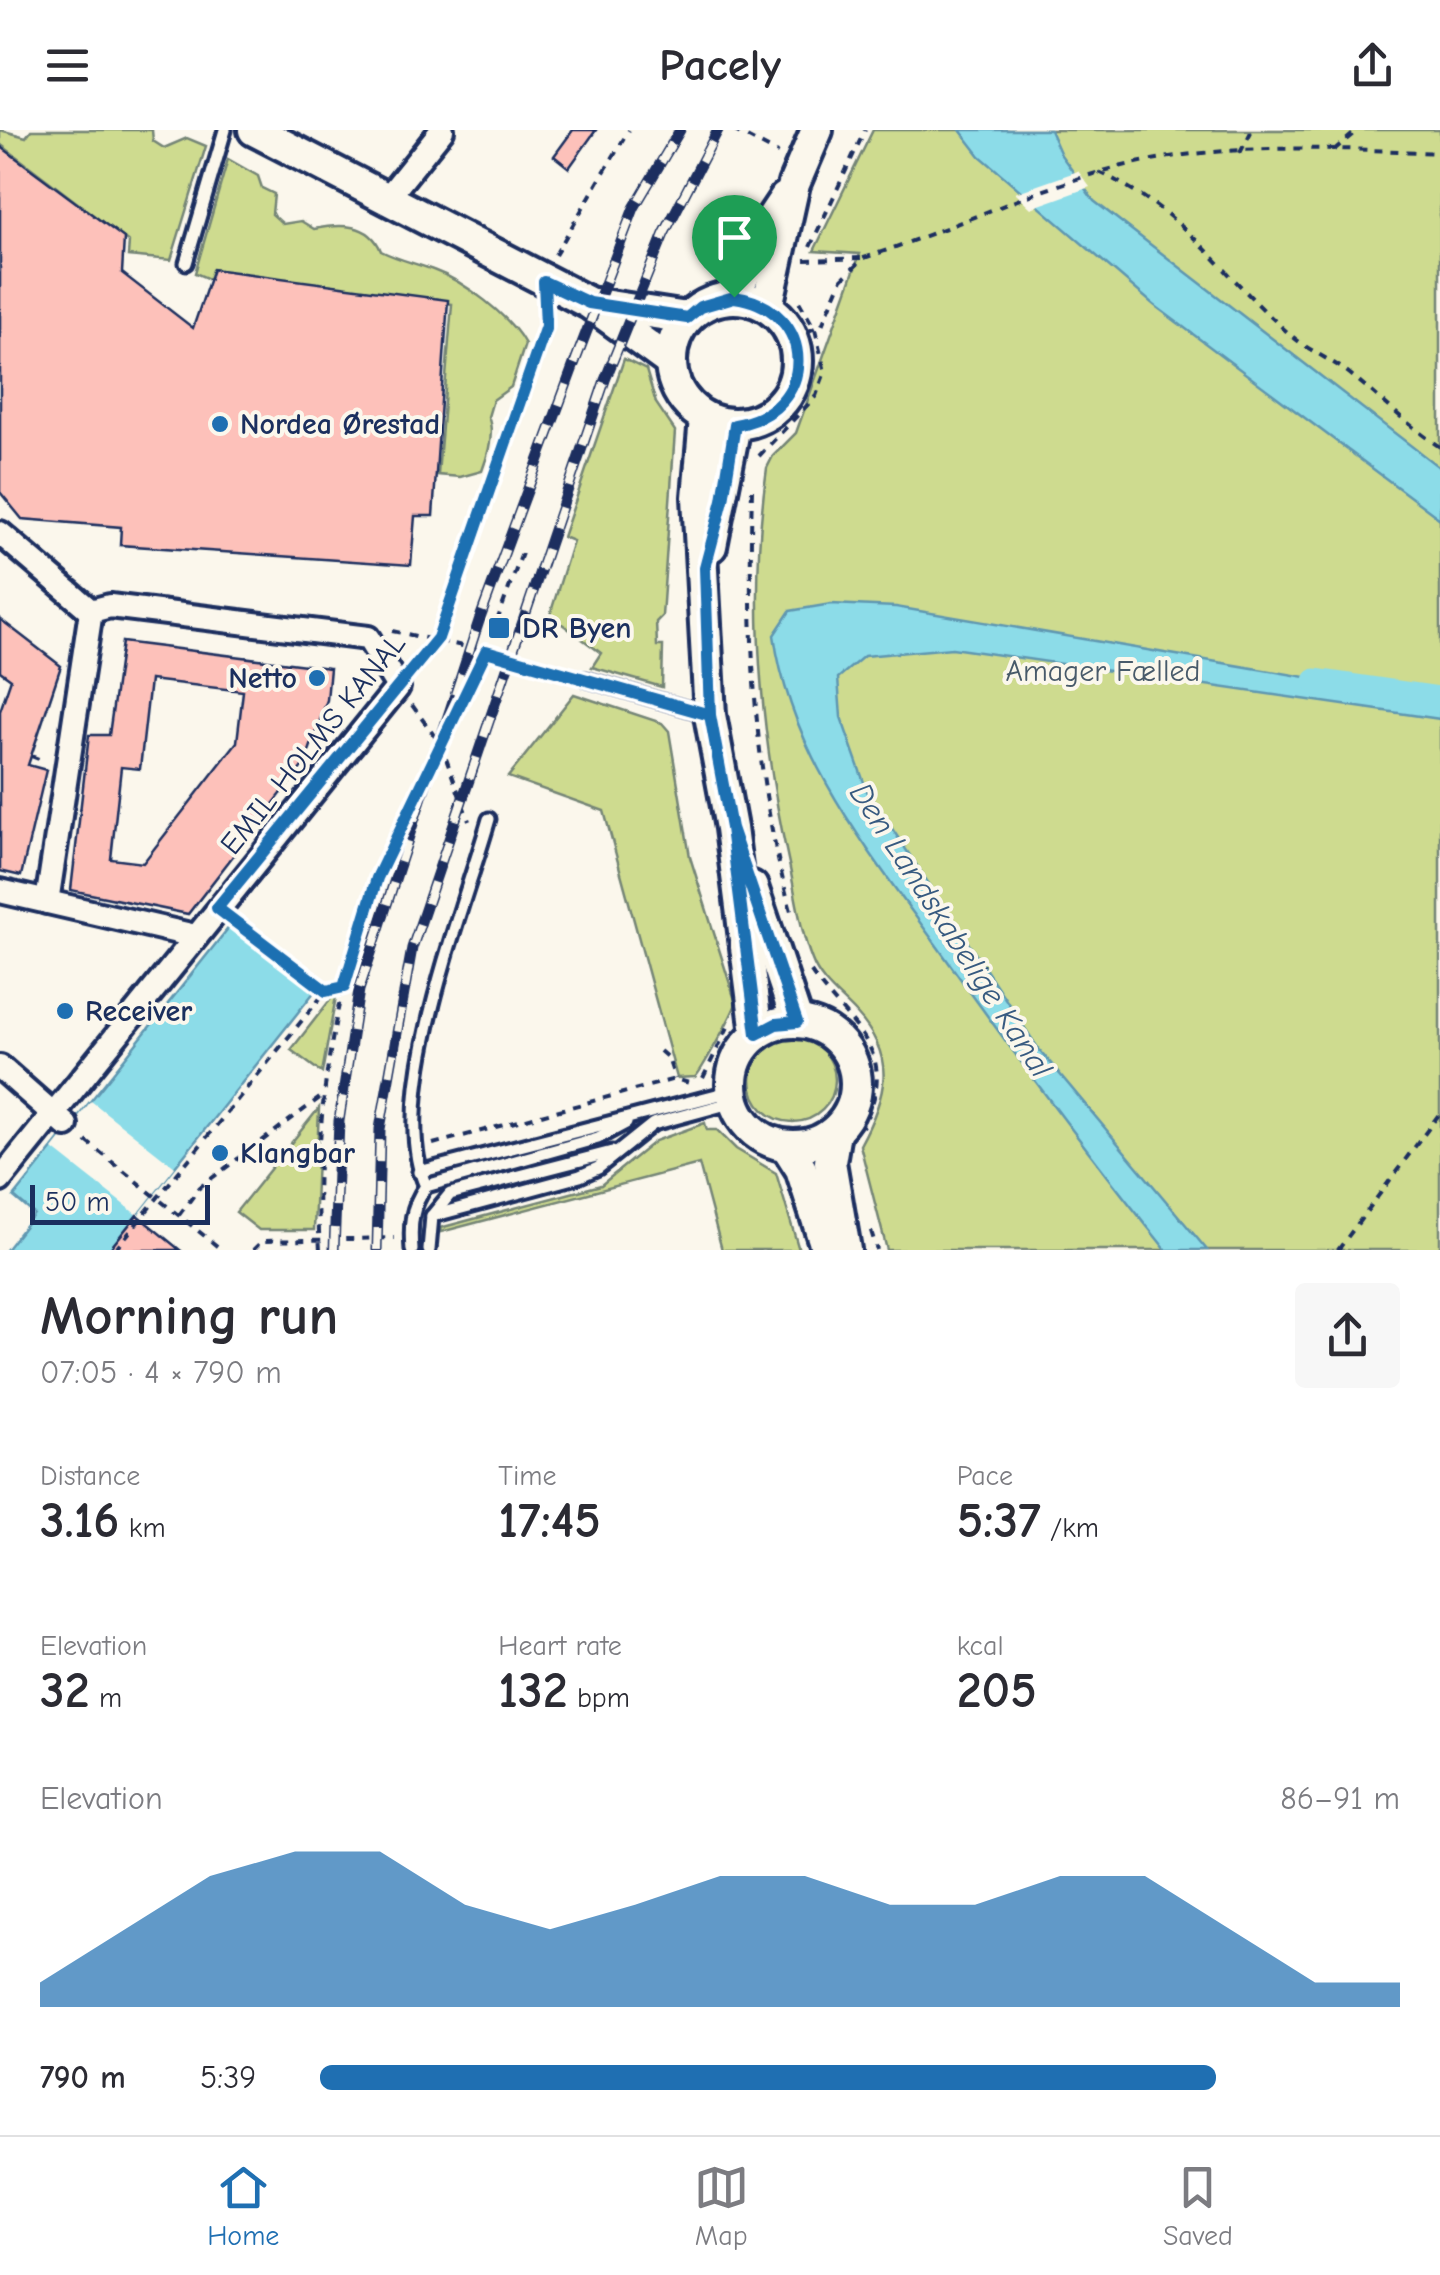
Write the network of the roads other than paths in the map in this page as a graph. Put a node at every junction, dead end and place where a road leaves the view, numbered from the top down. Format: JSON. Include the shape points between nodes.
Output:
{"nodes":[{"id":1,"x":225,"y":130,"type":"edge"},
{"id":2,"x":254,"y":130,"type":"edge"},
{"id":3,"x":442,"y":130,"type":"edge"},
{"id":4,"x":817,"y":130,"type":"edge"},
{"id":5,"x":797,"y":174,"type":"junction"},
{"id":6,"x":385,"y":200,"type":"junction"},
{"id":7,"x":186,"y":263,"type":"dead end"},
{"id":8,"x":734,"y":297,"type":"junction"},
{"id":9,"x":589,"y":303,"type":"junction"},
{"id":10,"x":767,"y":307,"type":"junction"},
{"id":11,"x":687,"y":318,"type":"junction"},
{"id":12,"x":670,"y":362,"type":"junction"},
{"id":13,"x":705,"y":418,"type":"junction"},
{"id":14,"x":735,"y":425,"type":"junction"},
{"id":15,"x":0,"y":533,"type":"edge"},
{"id":16,"x":705,"y":568,"type":"junction"},
{"id":17,"x":91,"y":611,"type":"junction"},
{"id":18,"x":584,"y":679,"type":"road end"},
{"id":19,"x":710,"y":715,"type":"junction"},
{"id":20,"x":489,"y":819,"type":"road end"},
{"id":21,"x":731,"y":828,"type":"junction"},
{"id":22,"x":0,"y":891,"type":"edge"},
{"id":23,"x":47,"y":902,"type":"junction"},
{"id":24,"x":195,"y":936,"type":"junction"},
{"id":25,"x":797,"y":1022,"type":"junction"},
{"id":26,"x":746,"y":1027,"type":"junction"},
{"id":27,"x":0,"y":1067,"type":"edge"},
{"id":28,"x":733,"y":1097,"type":"junction"},
{"id":29,"x":643,"y":1114,"type":"junction"},
{"id":30,"x":60,"y":1119,"type":"junction"},
{"id":31,"x":846,"y":1134,"type":"junction"},
{"id":32,"x":786,"y":1147,"type":"junction"},
{"id":33,"x":419,"y":1172,"type":"junction"},
{"id":34,"x":0,"y":1180,"type":"edge"},
{"id":35,"x":426,"y":1186,"type":"junction"},
{"id":36,"x":412,"y":1250,"type":"edge"},
{"id":37,"x":429,"y":1250,"type":"edge"},
{"id":38,"x":827,"y":1250,"type":"edge"},
{"id":39,"x":845,"y":1250,"type":"edge"}],
"edges":[{"from":1,"to":7,"type":"lane"},
{"from":2,"to":6,"type":"street"},
{"from":3,"to":6,"type":"street"},
{"from":4,"to":5,"type":"street"},
{"from":5,"to":8,"type":"street"},
{"from":5,"to":10,"type":"street"},
{"from":6,"to":9,"type":"street"},
{"from":8,"to":10,"type":"street"},
{"from":8,"to":11,"type":"street"},
{"from":9,"to":11,"type":"street"},
{"from":9,"to":12,"type":"street"},
{"from":10,"to":14,"type":"street","via":[[804,333],[798,362],[789,393],[766,416]]},
{"from":11,"to":12,"type":"street"},
{"from":12,"to":13,"type":"street","via":[[680,394]]},
{"from":13,"to":14,"type":"street"},
{"from":13,"to":16,"type":"street","via":[[698,497]]},
{"from":14,"to":16,"type":"street"},
{"from":15,"to":17,"type":"street"},
{"from":16,"to":19,"type":"street"},
{"from":17,"to":23,"type":"street"},
{"from":17,"to":24,"type":"street","name":"EMIL HOLMS KANAL","via":[[110,606],[368,638],[398,687]]},
{"from":18,"to":19,"type":"lane"},
{"from":19,"to":21,"type":"street"},
{"from":20,"to":33,"type":"lane","via":[[423,1043],[412,1115]]},
{"from":21,"to":25,"type":"street"},
{"from":21,"to":26,"type":"street"},
{"from":22,"to":23,"type":"street"},
{"from":23,"to":24,"type":"street"},
{"from":24,"to":30,"type":"street","name":"EMIL HOLMS KANAL"},
{"from":25,"to":26,"type":"street"},
{"from":25,"to":31,"type":"street","via":[[836,1038],[856,1074]]},
{"from":26,"to":28,"type":"street","via":[[734,1064]]},
{"from":27,"to":30,"type":"street"},
{"from":28,"to":29,"type":"lane"},
{"from":28,"to":32,"type":"street","via":[[754,1132]]},
{"from":28,"to":37,"type":"lane","via":[[653,1124],[616,1150],[450,1194],[432,1216]]},
{"from":29,"to":33,"type":"lane"},
{"from":29,"to":35,"type":"lane","via":[[598,1138]]},
{"from":30,"to":34,"type":"street","name":"EMIL HOLMS KANAL"},
{"from":31,"to":32,"type":"street"},
{"from":31,"to":39,"type":"street","via":[[830,1162]]},
{"from":32,"to":38,"type":"street","via":[[801,1169]]},
{"from":33,"to":35,"type":"lane"},
{"from":35,"to":36,"type":"lane","via":[[410,1225]]}]}
